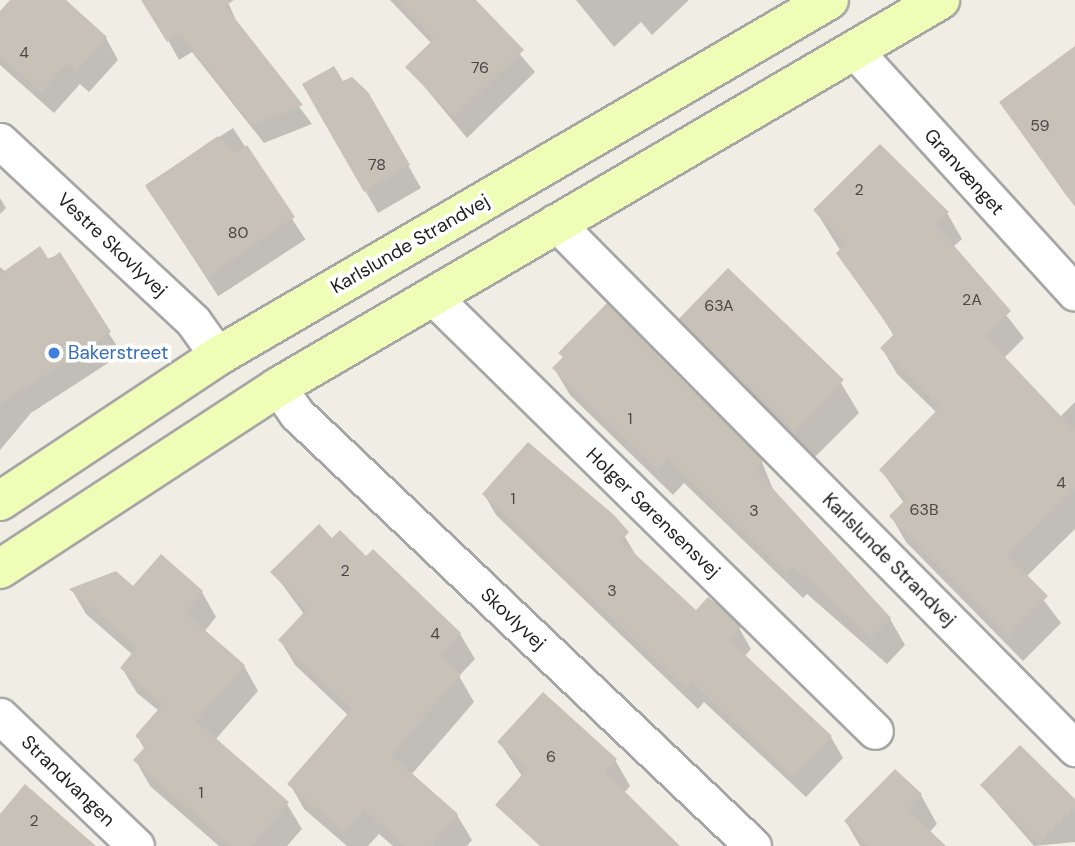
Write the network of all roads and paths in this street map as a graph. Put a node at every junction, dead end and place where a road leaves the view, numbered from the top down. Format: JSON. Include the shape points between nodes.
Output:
{"nodes":[{"id":1,"x":829,"y":0,"type":"edge"},
{"id":2,"x":940,"y":0,"type":"edge"},
{"id":3,"x":854,"y":50,"type":"junction"},
{"id":4,"x":0,"y":141,"type":"edge"},
{"id":5,"x":555,"y":222,"type":"junction"},
{"id":6,"x":1075,"y":293,"type":"edge"},
{"id":7,"x":431,"y":295,"type":"junction"},
{"id":8,"x":218,"y":356,"type":"junction"},
{"id":9,"x":278,"y":387,"type":"junction"},
{"id":10,"x":0,"y":501,"type":"edge"},
{"id":11,"x":0,"y":569,"type":"edge"},
{"id":12,"x":0,"y":716,"type":"edge"},
{"id":13,"x":875,"y":731,"type":"dead end"},
{"id":14,"x":1075,"y":748,"type":"edge"},
{"id":15,"x":136,"y":846,"type":"edge"},
{"id":16,"x":753,"y":846,"type":"edge"}],
"edges":[{"from":1,"to":8,"type":"main road","name":"Karlslunde Strandvej"},
{"from":2,"to":3,"type":"main road"},
{"from":3,"to":5,"type":"main road"},
{"from":3,"to":6,"type":"street","name":"Granvænget"},
{"from":4,"to":8,"type":"street","name":"Vestre Skovlyvej","via":[[194,321]]},
{"from":5,"to":7,"type":"main road"},
{"from":5,"to":14,"type":"street","name":"Karlslunde Strandvej"},
{"from":7,"to":9,"type":"main road"},
{"from":7,"to":13,"type":"street","name":"Holger Sørensensvej"},
{"from":8,"to":10,"type":"main road","name":"Karlslunde Strandvej"},
{"from":9,"to":11,"type":"main road"},
{"from":9,"to":16,"type":"street","name":"Skovlyvej","via":[[297,414]]},
{"from":12,"to":15,"type":"street","name":"Strandvangen"}]}
